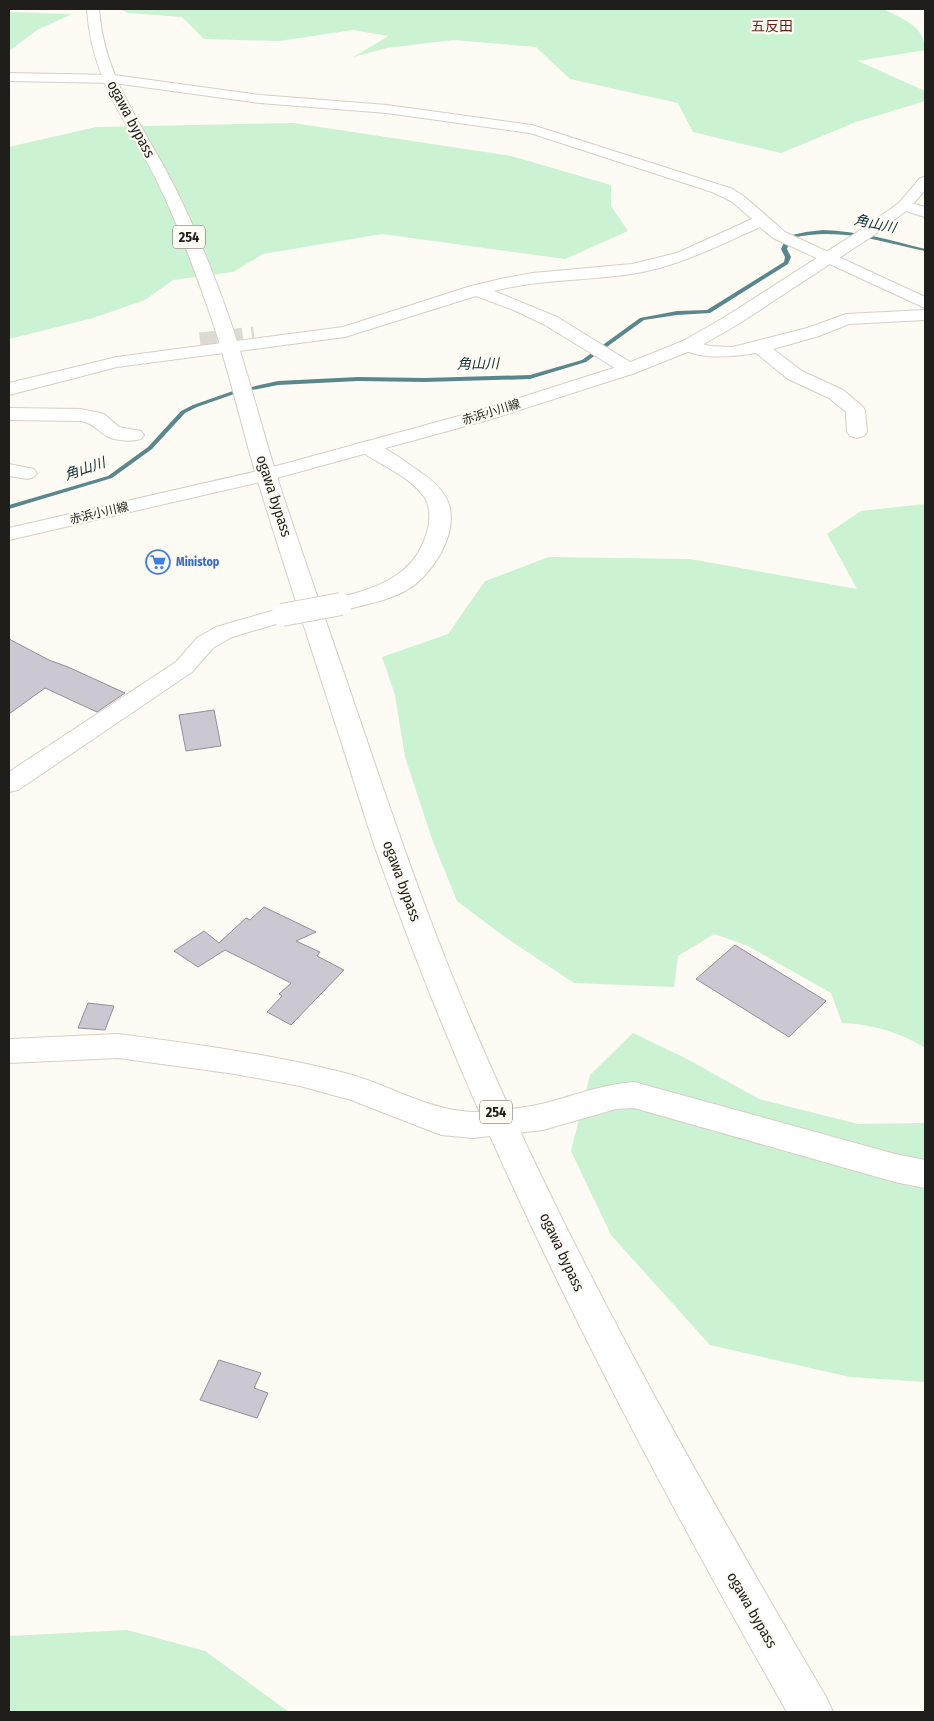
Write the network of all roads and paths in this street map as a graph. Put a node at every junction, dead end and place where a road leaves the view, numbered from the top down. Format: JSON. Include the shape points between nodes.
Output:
{"nodes":[{"id":1,"x":93,"y":9,"type":"edge"},
{"id":2,"x":9,"y":77,"type":"edge"},
{"id":3,"x":110,"y":80,"type":"junction"},
{"id":4,"x":925,"y":181,"type":"edge"},
{"id":5,"x":904,"y":206,"type":"junction"},
{"id":6,"x":925,"y":212,"type":"edge"},
{"id":7,"x":760,"y":221,"type":"junction"},
{"id":8,"x":831,"y":258,"type":"junction"},
{"id":9,"x":477,"y":290,"type":"junction"},
{"id":10,"x":925,"y":303,"type":"edge"},
{"id":11,"x":925,"y":315,"type":"edge"},
{"id":12,"x":345,"y":332,"type":"junction"},
{"id":13,"x":254,"y":335,"type":"tunnel mouth"},
{"id":14,"x":200,"y":341,"type":"tunnel mouth"},
{"id":15,"x":689,"y":345,"type":"junction"},
{"id":16,"x":230,"y":346,"type":"junction"},
{"id":17,"x":759,"y":347,"type":"junction"},
{"id":18,"x":117,"y":362,"type":"junction"},
{"id":19,"x":629,"y":368,"type":"junction"},
{"id":20,"x":9,"y":389,"type":"edge"},
{"id":21,"x":9,"y":414,"type":"edge"},
{"id":22,"x":857,"y":432,"type":"dead end"},
{"id":23,"x":134,"y":435,"type":"dead end"},
{"id":24,"x":367,"y":447,"type":"junction"},
{"id":25,"x":266,"y":475,"type":"junction"},
{"id":26,"x":9,"y":534,"type":"edge"},
{"id":27,"x":9,"y":784,"type":"edge"},
{"id":28,"x":9,"y":1051,"type":"edge"},
{"id":29,"x":501,"y":1123,"type":"junction"},
{"id":30,"x":925,"y":1174,"type":"edge"},
{"id":31,"x":811,"y":1712,"type":"edge"}],
"edges":[{"from":1,"to":3,"type":"main road","name":"ogawa bypass","number":"254","via":[[94,36]]},
{"from":2,"to":3,"type":"main road"},
{"from":3,"to":7,"type":"main road","via":[[260,99],[387,109],[532,129],[702,183],[741,201]]},
{"from":3,"to":16,"type":"main road","name":"ogawa bypass","number":"254","via":[[188,233]]},
{"from":4,"to":5,"type":"main road","name":"赤浜小川線"},
{"from":5,"to":6,"type":"main road"},
{"from":5,"to":8,"type":"main road","name":"赤浜小川線"},
{"from":7,"to":8,"type":"main road","via":[[779,235]]},
{"from":7,"to":9,"type":"main road","via":[[676,259],[632,269],[533,278]]},
{"from":8,"to":10,"type":"main road"},
{"from":8,"to":15,"type":"main road","name":"赤浜小川線"},
{"from":9,"to":12,"type":"main road"},
{"from":9,"to":19,"type":"main road","via":[[551,321]]},
{"from":11,"to":17,"type":"main road","via":[[846,319]]},
{"from":12,"to":13,"type":"main road","via":[[334,329]]},
{"from":12,"to":16,"type":"main road"},
{"from":14,"to":18,"type":"main road","via":[[145,351]]},
{"from":15,"to":17,"type":"main road","via":[[724,353]]},
{"from":15,"to":19,"type":"main road","name":"赤浜小川線"},
{"from":16,"to":18,"type":"main road"},
{"from":16,"to":25,"type":"main road","name":"ogawa bypass","number":"254"},
{"from":17,"to":22,"type":"main road","via":[[795,375],[836,394],[855,410]]},
{"from":18,"to":20,"type":"main road"},
{"from":19,"to":24,"type":"main road","name":"赤浜小川線","via":[[488,414]]},
{"from":21,"to":23,"type":"main road","via":[[81,415],[97,418],[113,432]]},
{"from":24,"to":25,"type":"main road","name":"赤浜小川線"},
{"from":24,"to":27,"type":"main road","bridge":true,"via":[[427,487],[436,499],[441,528],[429,556],[415,574],[382,594],[282,615],[224,632],[205,643],[184,666]]},
{"from":25,"to":26,"type":"main road","name":"赤浜小川線"},
{"from":25,"to":29,"type":"main road","name":"ogawa bypass","number":"254","via":[[395,866],[447,1000]]},
{"from":28,"to":29,"type":"main road","via":[[118,1046],[166,1052],[300,1074],[357,1089],[441,1122]]},
{"from":29,"to":30,"type":"main road","via":[[543,1117],[616,1096],[634,1096]]},
{"from":29,"to":31,"type":"main road","name":"ogawa bypass","number":"254","via":[[593,1319],[738,1587]]}]}
